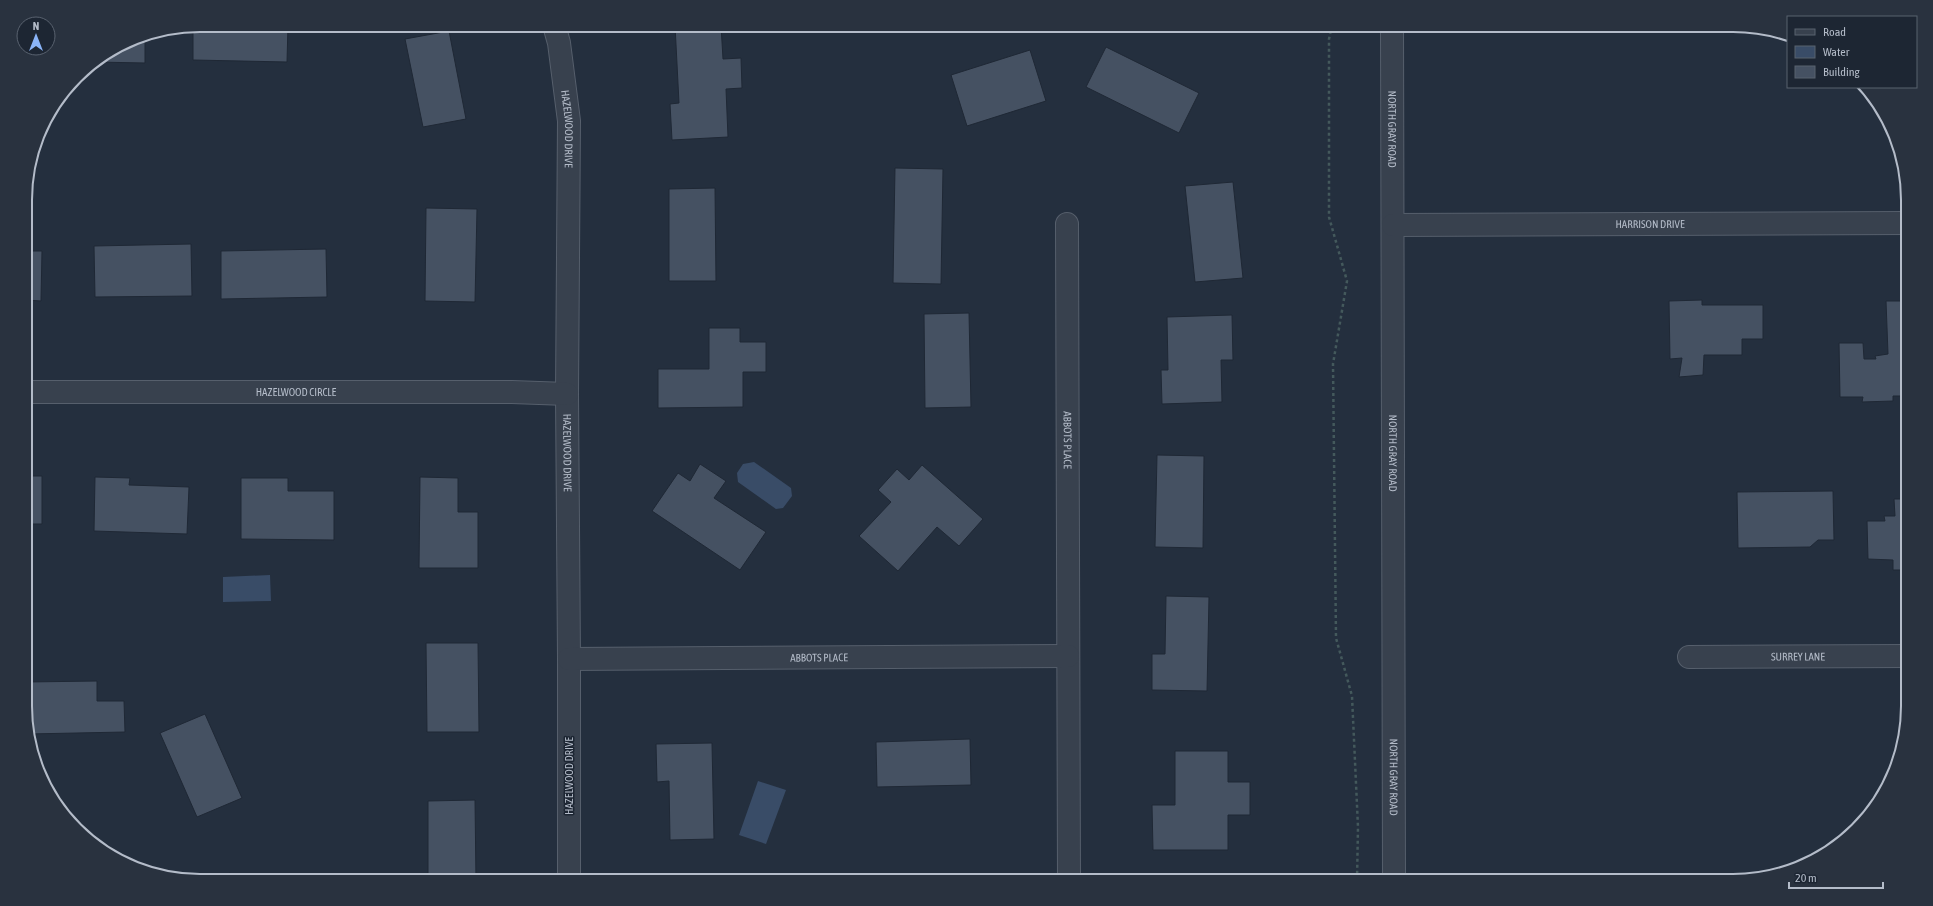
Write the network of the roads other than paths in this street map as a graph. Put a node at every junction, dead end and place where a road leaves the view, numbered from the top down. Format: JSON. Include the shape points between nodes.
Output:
{"nodes":[{"id":1,"x":556,"y":32,"type":"edge"},
{"id":2,"x":1392,"y":32,"type":"edge"},
{"id":3,"x":1901,"y":223,"type":"edge"},
{"id":4,"x":1067,"y":224,"type":"dead end"},
{"id":5,"x":1393,"y":225,"type":"junction"},
{"id":6,"x":32,"y":392,"type":"edge"},
{"id":7,"x":567,"y":394,"type":"junction"},
{"id":8,"x":1068,"y":656,"type":"junction"},
{"id":9,"x":1901,"y":656,"type":"edge"},
{"id":10,"x":1689,"y":657,"type":"dead end"},
{"id":11,"x":569,"y":660,"type":"junction"},
{"id":12,"x":569,"y":874,"type":"edge"},
{"id":13,"x":1069,"y":874,"type":"edge"},
{"id":14,"x":1394,"y":874,"type":"edge"}],
"edges":[{"from":1,"to":7,"type":"street","name":"HAZELWOOD DRIVE","via":[[569,121]]},
{"from":2,"to":5,"type":"street","name":"NORTH GRAY ROAD"},
{"from":3,"to":5,"type":"street","name":"HARRISON DRIVE"},
{"from":4,"to":8,"type":"street","name":"ABBOTS PLACE"},
{"from":5,"to":14,"type":"street","name":"NORTH GRAY ROAD"},
{"from":6,"to":7,"type":"street","name":"HAZELWOOD CIRCLE"},
{"from":7,"to":11,"type":"street","name":"HAZELWOOD DRIVE"},
{"from":8,"to":11,"type":"street","name":"ABBOTS PLACE"},
{"from":8,"to":13,"type":"street","name":"ABBOTS PLACE"},
{"from":9,"to":10,"type":"street","name":"SURREY LANE"},
{"from":11,"to":12,"type":"street","name":"HAZELWOOD DRIVE"}]}
